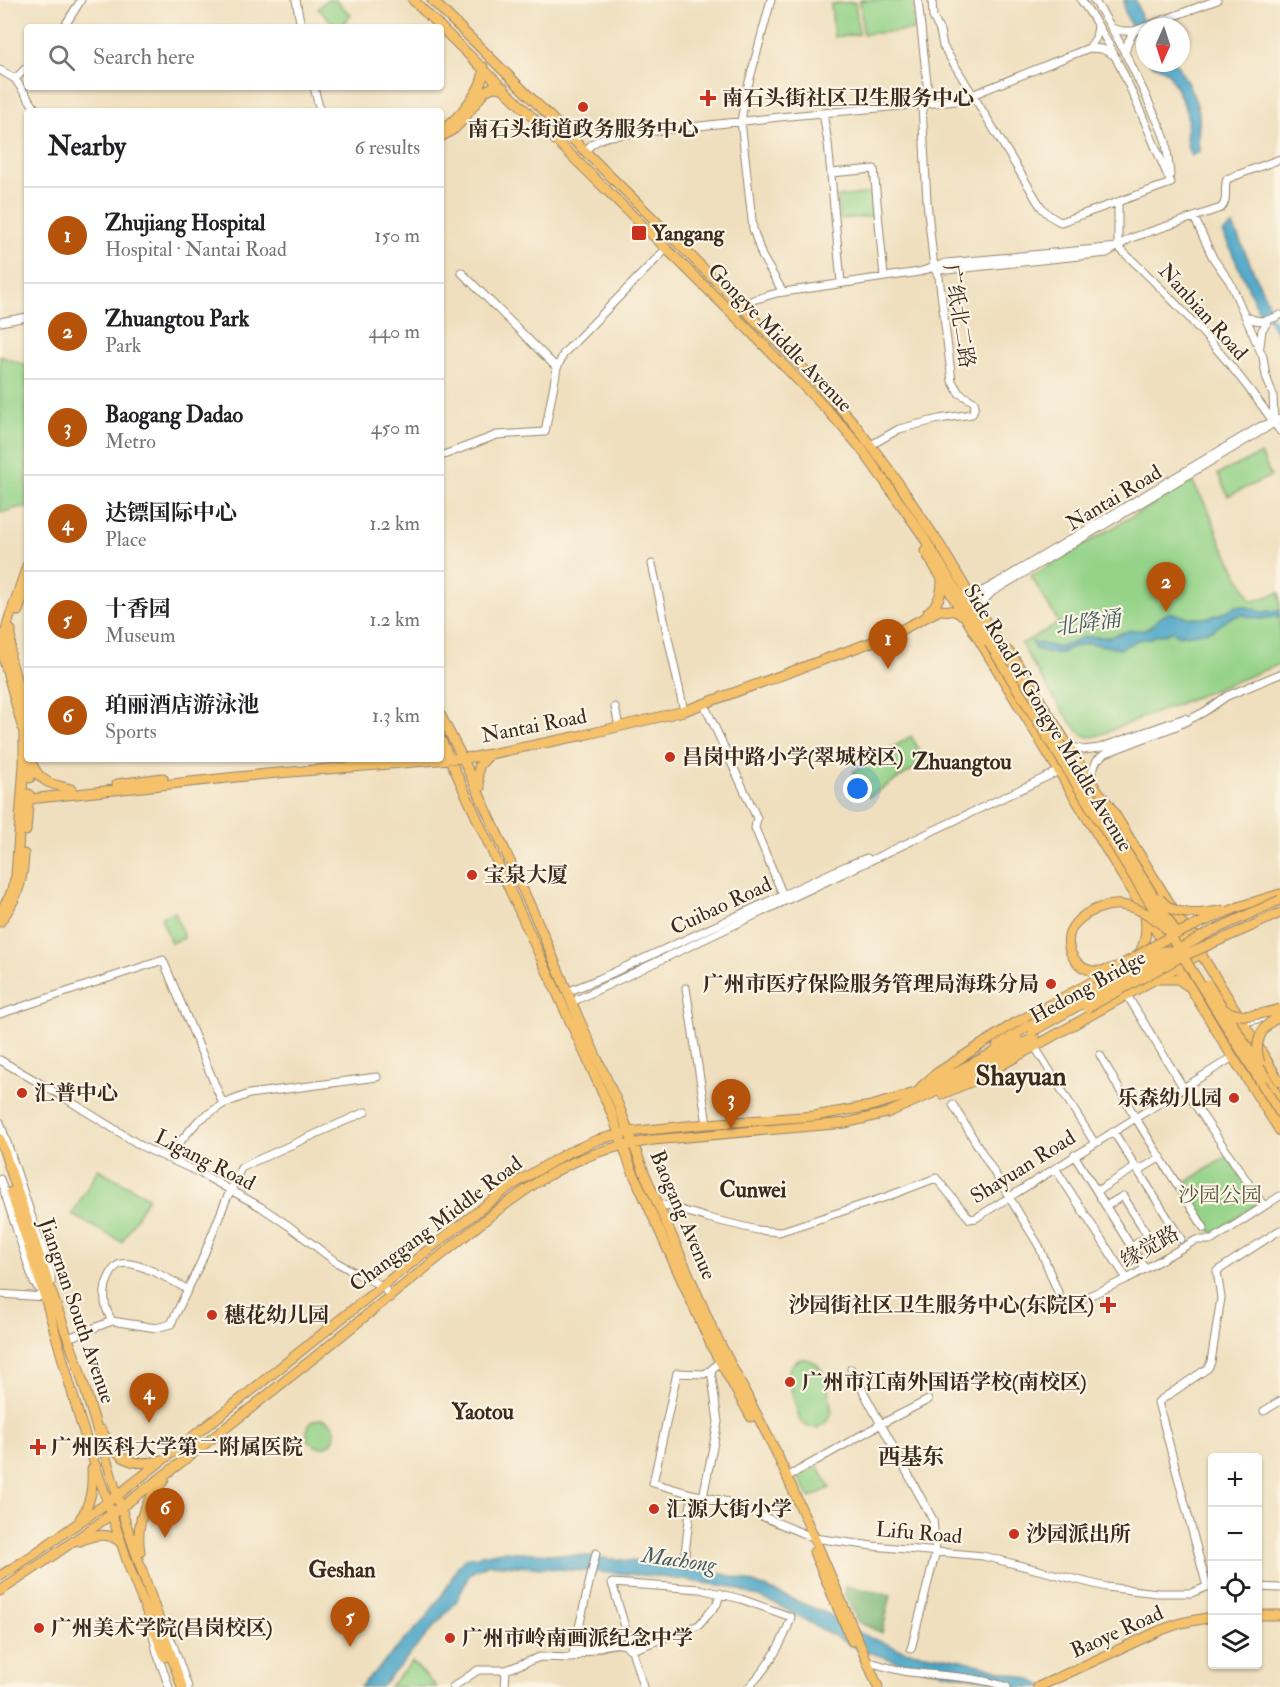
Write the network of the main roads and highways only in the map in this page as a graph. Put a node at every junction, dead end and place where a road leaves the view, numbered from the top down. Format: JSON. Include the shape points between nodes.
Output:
{"nodes":[{"id":1,"x":413,"y":0,"type":"edge"},
{"id":2,"x":432,"y":0,"type":"edge"},
{"id":3,"x":438,"y":24,"type":"edge"},
{"id":4,"x":444,"y":30,"type":"edge"},
{"id":5,"x":483,"y":68,"type":"junction"},
{"id":6,"x":504,"y":88,"type":"junction"},
{"id":7,"x":444,"y":128,"type":"edge"},
{"id":8,"x":444,"y":135,"type":"edge"},
{"id":9,"x":903,"y":508,"type":"junction"},
{"id":10,"x":24,"y":575,"type":"edge"},
{"id":11,"x":942,"y":580,"type":"junction"},
{"id":12,"x":24,"y":593,"type":"edge"},
{"id":13,"x":965,"y":616,"type":"junction"},
{"id":14,"x":4,"y":636,"type":"edge"},
{"id":15,"x":992,"y":640,"type":"junction"},
{"id":16,"x":24,"y":708,"type":"edge"},
{"id":17,"x":684,"y":708,"type":"junction"},
{"id":18,"x":444,"y":730,"type":"edge"},
{"id":19,"x":494,"y":753,"type":"junction"},
{"id":20,"x":446,"y":756,"type":"edge"},
{"id":21,"x":462,"y":756,"type":"junction"},
{"id":22,"x":31,"y":762,"type":"edge"},
{"id":23,"x":32,"y":762,"type":"edge"},
{"id":24,"x":347,"y":762,"type":"edge"},
{"id":25,"x":386,"y":762,"type":"edge"},
{"id":26,"x":71,"y":789,"type":"junction"},
{"id":27,"x":27,"y":795,"type":"junction"},
{"id":28,"x":1102,"y":798,"type":"junction"},
{"id":29,"x":482,"y":799,"type":"junction"},
{"id":30,"x":1123,"y":876,"type":"junction"},
{"id":31,"x":1280,"y":894,"type":"edge"},
{"id":32,"x":1280,"y":902,"type":"edge"},
{"id":33,"x":1241,"y":906,"type":"junction"},
{"id":34,"x":1142,"y":908,"type":"junction"},
{"id":35,"x":0,"y":912,"type":"edge"},
{"id":36,"x":1175,"y":912,"type":"junction"},
{"id":37,"x":1280,"y":913,"type":"edge"},
{"id":38,"x":1280,"y":919,"type":"edge"},
{"id":39,"x":0,"y":922,"type":"edge"},
{"id":40,"x":1243,"y":930,"type":"junction"},
{"id":41,"x":1188,"y":934,"type":"junction"},
{"id":42,"x":1176,"y":944,"type":"junction"},
{"id":43,"x":1165,"y":945,"type":"junction"},
{"id":44,"x":1202,"y":953,"type":"junction"},
{"id":45,"x":1135,"y":960,"type":"junction"},
{"id":46,"x":1179,"y":967,"type":"junction"},
{"id":47,"x":1200,"y":972,"type":"junction"},
{"id":48,"x":1154,"y":980,"type":"junction"},
{"id":49,"x":1206,"y":982,"type":"junction"},
{"id":50,"x":1192,"y":990,"type":"junction"},
{"id":51,"x":1207,"y":995,"type":"junction"},
{"id":52,"x":1280,"y":1013,"type":"edge"},
{"id":53,"x":1033,"y":1035,"type":"junction"},
{"id":54,"x":1263,"y":1053,"type":"junction"},
{"id":55,"x":1239,"y":1066,"type":"junction"},
{"id":56,"x":1265,"y":1076,"type":"junction"},
{"id":57,"x":1280,"y":1082,"type":"edge"},
{"id":58,"x":916,"y":1097,"type":"junction"},
{"id":59,"x":1280,"y":1100,"type":"edge"},
{"id":60,"x":1280,"y":1113,"type":"edge"},
{"id":61,"x":1280,"y":1131,"type":"edge"},
{"id":62,"x":623,"y":1133,"type":"junction"},
{"id":63,"x":0,"y":1139,"type":"edge"},
{"id":64,"x":628,"y":1145,"type":"junction"},
{"id":65,"x":0,"y":1158,"type":"edge"},
{"id":66,"x":16,"y":1198,"type":"junction"},
{"id":67,"x":404,"y":1268,"type":"junction"},
{"id":68,"x":412,"y":1279,"type":"junction"},
{"id":69,"x":48,"y":1296,"type":"junction"},
{"id":70,"x":95,"y":1420,"type":"junction"},
{"id":71,"x":92,"y":1456,"type":"junction"},
{"id":72,"x":165,"y":1459,"type":"junction"},
{"id":73,"x":177,"y":1466,"type":"junction"},
{"id":74,"x":118,"y":1496,"type":"junction"},
{"id":75,"x":108,"y":1503,"type":"junction"},
{"id":76,"x":121,"y":1508,"type":"junction"},
{"id":77,"x":112,"y":1515,"type":"junction"},
{"id":78,"x":77,"y":1523,"type":"junction"},
{"id":79,"x":810,"y":1536,"type":"junction"},
{"id":80,"x":121,"y":1542,"type":"junction"},
{"id":81,"x":61,"y":1549,"type":"junction"},
{"id":82,"x":143,"y":1575,"type":"junction"},
{"id":83,"x":0,"y":1576,"type":"edge"},
{"id":84,"x":0,"y":1591,"type":"edge"},
{"id":85,"x":1262,"y":1615,"type":"edge"},
{"id":86,"x":1280,"y":1615,"type":"edge"},
{"id":87,"x":1208,"y":1618,"type":"edge"},
{"id":88,"x":1262,"y":1620,"type":"edge"},
{"id":89,"x":1280,"y":1620,"type":"edge"},
{"id":90,"x":1208,"y":1624,"type":"edge"},
{"id":91,"x":1051,"y":1685,"type":"edge"},
{"id":92,"x":176,"y":1687,"type":"edge"},
{"id":93,"x":182,"y":1687,"type":"edge"},
{"id":94,"x":872,"y":1687,"type":"edge"},
{"id":95,"x":878,"y":1687,"type":"edge"},
{"id":96,"x":1038,"y":1687,"type":"edge"}],
"edges":[{"from":1,"to":3,"type":"main road","name":"Gongye Middle Avenue"},
{"from":2,"to":15,"type":"main road","via":[[839,406],[940,545],[981,612]]},
{"from":4,"to":5,"type":"main road","name":"Gongye Middle Avenue"},
{"from":5,"to":6,"type":"main road","name":"Gongye Middle Avenue"},
{"from":5,"to":7,"type":"main road","via":[[483,78],[474,93]]},
{"from":6,"to":8,"type":"main road","via":[[485,91],[462,121]]},
{"from":6,"to":9,"type":"main road","name":"Gongye Middle Avenue","via":[[831,414]]},
{"from":9,"to":11,"type":"main road","name":"Side Road of Gongye Middle Avenue"},
{"from":9,"to":15,"type":"main road"},
{"from":10,"to":14,"type":"main road"},
{"from":11,"to":13,"type":"main road","name":"Side Road of Gongye Middle Avenue"},
{"from":11,"to":17,"type":"main road","name":"Nantai Road","via":[[935,606],[897,628]]},
{"from":12,"to":14,"type":"main road"},
{"from":13,"to":17,"type":"main road","name":"Nantai Road","via":[[940,610],[891,635]]},
{"from":13,"to":30,"type":"main road","name":"Side Road of Gongye Middle Avenue"},
{"from":14,"to":16,"type":"main road"},
{"from":14,"to":27,"type":"main road","via":[[4,660],[24,733]]},
{"from":15,"to":28,"type":"main road","name":"Side Road of Gongye Middle Avenue","via":[[1015,660]]},
{"from":15,"to":42,"type":"main road","bridge":true},
{"from":15,"to":47,"type":"main road","bridge":true},
{"from":17,"to":19,"type":"main road","name":"Nantai Road","via":[[602,731]]},
{"from":17,"to":21,"type":"main road","name":"Nantai Road"},
{"from":18,"to":21,"type":"main road","name":"Baogang Avenue"},
{"from":19,"to":21,"type":"main road","name":"Nantai Road"},
{"from":19,"to":29,"type":"main road","via":[[479,766]]},
{"from":20,"to":21,"type":"main road","name":"Nantai Road"},
{"from":20,"to":62,"type":"main road","name":"Baogang Avenue","via":[[462,783]]},
{"from":21,"to":29,"type":"main road","name":"Baogang Avenue"},
{"from":22,"to":27,"type":"main road"},
{"from":23,"to":26,"type":"main road","via":[[42,779]]},
{"from":24,"to":26,"type":"main road"},
{"from":25,"to":27,"type":"main road","name":"Nantai Road"},
{"from":26,"to":27,"type":"main road"},
{"from":27,"to":35,"type":"main road","via":[[16,876]]},
{"from":27,"to":39,"type":"main road","via":[[22,879],[18,894]]},
{"from":28,"to":33,"type":"main road","bridge":true,"via":[[1157,896],[1167,906],[1189,914]]},
{"from":28,"to":36,"type":"main road","name":"Side Road of Gongye Middle Avenue"},
{"from":29,"to":62,"type":"main road","name":"Baogang Avenue","via":[[618,1104]]},
{"from":30,"to":34,"type":"main road","name":"Side Road of Gongye Middle Avenue"},
{"from":30,"to":36,"type":"main road","via":[[1135,885],[1158,920],[1166,920]]},
{"from":31,"to":33,"type":"main road"},
{"from":32,"to":53,"type":"main road","bridge":true,"via":[[1198,938]]},
{"from":33,"to":42,"type":"main road","bridge":true,"via":[[1173,935],[1166,939],[1120,965],[1106,971],[1083,967],[1074,958],[1070,935],[1082,916],[1118,905],[1153,918],[1164,927],[1170,936]]},
{"from":34,"to":43,"type":"main road","name":"Side Road of Gongye Middle Avenue"},
{"from":34,"to":45,"type":"main road","via":[[1145,936]]},
{"from":36,"to":41,"type":"main road","name":"Side Road of Gongye Middle Avenue"},
{"from":37,"to":40,"type":"main road","name":"Hedong Bridge"},
{"from":38,"to":40,"type":"main road"},
{"from":40,"to":53,"type":"main road","name":"Hedong Bridge","bridge":true,"via":[[1177,959]]},
{"from":41,"to":43,"type":"main road"},
{"from":41,"to":44,"type":"main road","name":"Side Road of Gongye Middle Avenue"},
{"from":41,"to":44,"type":"main road","via":[[1203,938]]},
{"from":42,"to":51,"type":"main road","bridge":true},
{"from":43,"to":45,"type":"main road"},
{"from":43,"to":46,"type":"main road","name":"Side Road of Gongye Middle Avenue"},
{"from":44,"to":46,"type":"main road"},
{"from":44,"to":54,"type":"main road","name":"Side Road of Gongye Middle Avenue"},
{"from":45,"to":58,"type":"main road","via":[[1015,1023],[937,1073]]},
{"from":46,"to":48,"type":"main road"},
{"from":46,"to":50,"type":"main road","name":"Side Road of Gongye Middle Avenue"},
{"from":47,"to":49,"type":"main road"},
{"from":47,"to":53,"type":"main road","bridge":true,"via":[[1184,954],[1160,952]]},
{"from":48,"to":50,"type":"main road","via":[[1178,979]]},
{"from":48,"to":53,"type":"main road"},
{"from":49,"to":52,"type":"main road","bridge":true,"via":[[1224,1004],[1238,1012]]},
{"from":49,"to":56,"type":"main road","bridge":true},
{"from":50,"to":55,"type":"main road","name":"Side Road of Gongye Middle Avenue"},
{"from":51,"to":52,"type":"main road","bridge":true,"via":[[1220,1008],[1239,1016]]},
{"from":51,"to":60,"type":"main road","bridge":true},
{"from":52,"to":56,"type":"main road","bridge":true,"via":[[1258,1039],[1258,1056]]},
{"from":53,"to":58,"type":"main road","name":"Hedong Bridge","via":[[973,1072]]},
{"from":53,"to":58,"type":"main road","via":[[1010,1036]]},
{"from":54,"to":55,"type":"main road","via":[[1248,1054]]},
{"from":54,"to":57,"type":"main road","name":"Side Road of Gongye Middle Avenue"},
{"from":55,"to":61,"type":"main road","name":"Side Road of Gongye Middle Avenue"},
{"from":56,"to":59,"type":"main road"},
{"from":58,"to":62,"type":"main road","name":"Changgang Middle Road","via":[[847,1111]]},
{"from":58,"to":64,"type":"main road","name":"Changgang Middle Road","via":[[871,1118],[846,1123]]},
{"from":62,"to":64,"type":"main road","name":"Baogang Avenue"},
{"from":62,"to":67,"type":"main road","name":"Changgang Middle Road","via":[[567,1153],[520,1180]]},
{"from":63,"to":66,"type":"main road","name":"Jiangnan South Avenue"},
{"from":64,"to":68,"type":"main road","name":"Changgang Middle Road","via":[[585,1157],[527,1190]]},
{"from":64,"to":79,"type":"main road","name":"Baogang Avenue","via":[[719,1344],[787,1477]]},
{"from":64,"to":79,"type":"main road","name":"Baogang Avenue","via":[[681,1279]]},
{"from":65,"to":66,"type":"main road","name":"Jiangnan South Avenue"},
{"from":66,"to":69,"type":"main road","name":"Jiangnan South Avenue"},
{"from":67,"to":68,"type":"main road","via":[[402,1274]]},
{"from":67,"to":72,"type":"main road","name":"Changgang Middle Road"},
{"from":68,"to":73,"type":"main road","name":"Changgang Middle Road"},
{"from":69,"to":70,"type":"main road","name":"Jiangnan South Avenue","via":[[68,1338]]},
{"from":69,"to":71,"type":"main road","name":"Jiangnan South Avenue"},
{"from":70,"to":72,"type":"main road","via":[[122,1458],[140,1463]]},
{"from":70,"to":74,"type":"main road","name":"Jiangnan South Avenue"},
{"from":71,"to":75,"type":"main road","name":"Jiangnan South Avenue"},
{"from":71,"to":78,"type":"main road","via":[[92,1494]]},
{"from":72,"to":74,"type":"main road","name":"Changgang Middle Road"},
{"from":73,"to":76,"type":"main road","name":"Changgang Middle Road"},
{"from":73,"to":82,"type":"main road","via":[[152,1495],[139,1525],[137,1538]]},
{"from":74,"to":75,"type":"main road","name":"Changgang Middle Road"},
{"from":74,"to":76,"type":"main road","name":"Jiangnan South Avenue"},
{"from":75,"to":77,"type":"main road","name":"Jiangnan South Avenue"},
{"from":75,"to":78,"type":"main road","name":"Changgang Middle Road"},
{"from":76,"to":77,"type":"main road","name":"Changgang Middle Road"},
{"from":76,"to":82,"type":"main road","name":"Jiangnan South Avenue"},
{"from":77,"to":80,"type":"main road","name":"Jiangnan South Avenue"},
{"from":77,"to":81,"type":"main road","name":"Changgang Middle Road"},
{"from":78,"to":83,"type":"main road","name":"Changgang Middle Road"},
{"from":79,"to":94,"type":"main road","name":"Baogang Avenue"},
{"from":79,"to":95,"type":"main road","name":"Baogang Avenue"},
{"from":80,"to":81,"type":"main road","via":[[112,1536],[98,1535]]},
{"from":80,"to":92,"type":"main road","name":"Jiangnan South Avenue"},
{"from":81,"to":84,"type":"main road"},
{"from":82,"to":93,"type":"main road"},
{"from":85,"to":86,"type":"main road"},
{"from":87,"to":91,"type":"main road","name":"Baoye Road","via":[[1161,1630]]},
{"from":88,"to":89,"type":"main road"},
{"from":90,"to":91,"type":"main road","name":"Baoye Road","via":[[1161,1636]]},
{"from":91,"to":96,"type":"main road","name":"Baoye Road"}]}
